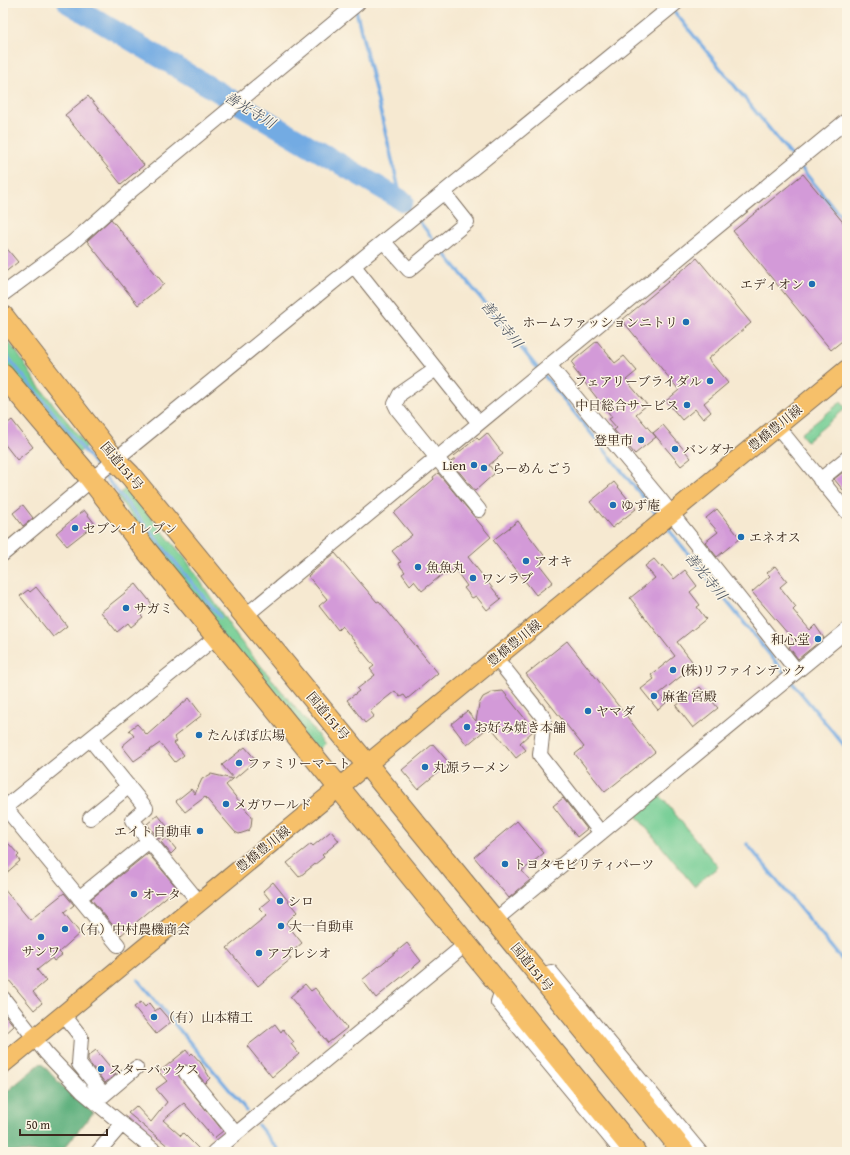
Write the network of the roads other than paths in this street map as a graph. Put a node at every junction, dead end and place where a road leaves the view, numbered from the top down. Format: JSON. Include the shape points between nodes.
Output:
{"nodes":[{"id":1,"x":672,"y":6,"type":"edge"},
{"id":2,"x":353,"y":7,"type":"edge"},
{"id":3,"x":847,"y":120,"type":"edge"},
{"id":4,"x":444,"y":193,"type":"junction"},
{"id":5,"x":384,"y":242,"type":"junction"},
{"id":6,"x":354,"y":266,"type":"junction"},
{"id":7,"x":3,"y":294,"type":"edge"},
{"id":8,"x":3,"y":316,"type":"edge"},
{"id":9,"x":436,"y":369,"type":"junction"},
{"id":10,"x":847,"y":369,"type":"edge"},
{"id":11,"x":543,"y":371,"type":"junction"},
{"id":12,"x":3,"y":375,"type":"edge"},
{"id":13,"x":479,"y":423,"type":"junction"},
{"id":14,"x":777,"y":426,"type":"junction"},
{"id":15,"x":437,"y":458,"type":"junction"},
{"id":16,"x":847,"y":458,"type":"edge"},
{"id":17,"x":115,"y":460,"type":"junction"},
{"id":18,"x":91,"y":479,"type":"junction"},
{"id":19,"x":820,"y":480,"type":"junction"},
{"id":20,"x":479,"y":510,"type":"dead end"},
{"id":21,"x":847,"y":512,"type":"edge"},
{"id":22,"x":664,"y":519,"type":"junction"},
{"id":23,"x":3,"y":554,"type":"edge"},
{"id":24,"x":245,"y":616,"type":"junction"},
{"id":25,"x":847,"y":630,"type":"edge"},
{"id":26,"x":216,"y":637,"type":"junction"},
{"id":27,"x":496,"y":658,"type":"junction"},
{"id":28,"x":792,"y":676,"type":"junction"},
{"id":29,"x":90,"y":739,"type":"junction"},
{"id":30,"x":367,"y":763,"type":"junction"},
{"id":31,"x":129,"y":786,"type":"junction"},
{"id":32,"x":338,"y":787,"type":"junction"},
{"id":33,"x":4,"y":807,"type":"edge"},
{"id":34,"x":90,"y":818,"type":"dead end"},
{"id":35,"x":601,"y":833,"type":"junction"},
{"id":36,"x":149,"y":841,"type":"junction"},
{"id":37,"x":80,"y":898,"type":"junction"},
{"id":38,"x":199,"y":902,"type":"junction"},
{"id":39,"x":494,"y":921,"type":"junction"},
{"id":40,"x":466,"y":944,"type":"junction"},
{"id":41,"x":118,"y":945,"type":"dead end"},
{"id":42,"x":539,"y":976,"type":"junction"},
{"id":43,"x":502,"y":990,"type":"junction"},
{"id":44,"x":3,"y":998,"type":"edge"},
{"id":45,"x":63,"y":1014,"type":"junction"},
{"id":46,"x":34,"y":1038,"type":"junction"},
{"id":47,"x":3,"y":1064,"type":"edge"},
{"id":48,"x":136,"y":1068,"type":"dead end"},
{"id":49,"x":186,"y":1073,"type":"dead end"},
{"id":50,"x":122,"y":1124,"type":"junction"},
{"id":51,"x":236,"y":1134,"type":"junction"},
{"id":52,"x":98,"y":1152,"type":"edge"},
{"id":53,"x":156,"y":1152,"type":"edge"},
{"id":54,"x":214,"y":1152,"type":"edge"},
{"id":55,"x":622,"y":1152,"type":"edge"},
{"id":56,"x":635,"y":1152,"type":"edge"},
{"id":57,"x":684,"y":1152,"type":"edge"},
{"id":58,"x":700,"y":1152,"type":"edge"}],
"edges":[{"from":1,"to":4,"type":"street"},
{"from":2,"to":7,"type":"street","via":[[72,242]]},
{"from":3,"to":11,"type":"street"},
{"from":4,"to":5,"type":"street"},
{"from":4,"to":5,"type":"street","via":[[467,222],[409,270]]},
{"from":5,"to":6,"type":"street"},
{"from":6,"to":9,"type":"street"},
{"from":6,"to":17,"type":"street"},
{"from":8,"to":17,"type":"highway","name":"国道151号"},
{"from":9,"to":13,"type":"street"},
{"from":9,"to":15,"type":"street","via":[[400,394],[395,404]]},
{"from":10,"to":14,"type":"main road","name":"豊橋豊川線"},
{"from":11,"to":13,"type":"street"},
{"from":11,"to":22,"type":"street"},
{"from":12,"to":18,"type":"highway"},
{"from":13,"to":15,"type":"street"},
{"from":14,"to":19,"type":"street"},
{"from":14,"to":22,"type":"main road","name":"豊橋豊川線"},
{"from":15,"to":20,"type":"street"},
{"from":15,"to":24,"type":"street"},
{"from":16,"to":19,"type":"street"},
{"from":17,"to":18,"type":"street"},
{"from":17,"to":24,"type":"highway","name":"国道151号"},
{"from":18,"to":23,"type":"street"},
{"from":18,"to":26,"type":"highway"},
{"from":19,"to":21,"type":"street"},
{"from":22,"to":27,"type":"main road","name":"豊橋豊川線"},
{"from":22,"to":28,"type":"street"},
{"from":24,"to":30,"type":"highway","name":"国道151号"},
{"from":25,"to":28,"type":"street"},
{"from":26,"to":29,"type":"street"},
{"from":26,"to":32,"type":"highway"},
{"from":27,"to":30,"type":"main road","name":"豊橋豊川線"},
{"from":27,"to":35,"type":"street","via":[[544,718],[540,755]]},
{"from":28,"to":35,"type":"street"},
{"from":29,"to":31,"type":"street"},
{"from":29,"to":33,"type":"street"},
{"from":30,"to":32,"type":"main road","name":"豊橋豊川線"},
{"from":30,"to":39,"type":"highway","name":"国道151号"},
{"from":31,"to":34,"type":"street"},
{"from":31,"to":36,"type":"street","via":[[146,808],[132,820]]},
{"from":32,"to":38,"type":"main road","name":"豊橋豊川線"},
{"from":32,"to":40,"type":"highway"},
{"from":33,"to":37,"type":"street"},
{"from":35,"to":39,"type":"street"},
{"from":36,"to":37,"type":"street"},
{"from":36,"to":38,"type":"street"},
{"from":37,"to":41,"type":"street"},
{"from":38,"to":45,"type":"main road","name":"豊橋豊川線"},
{"from":39,"to":42,"type":"highway","name":"国道151号"},
{"from":40,"to":43,"type":"highway"},
{"from":40,"to":51,"type":"street"},
{"from":42,"to":57,"type":"highway","name":"国道151号"},
{"from":42,"to":58,"type":"street","via":[[551,972]]},
{"from":43,"to":55,"type":"street","via":[[498,1002]]},
{"from":43,"to":56,"type":"highway"},
{"from":44,"to":46,"type":"street"},
{"from":45,"to":46,"type":"main road","name":"豊橋豊川線"},
{"from":45,"to":48,"type":"street","via":[[81,1037],[78,1064],[104,1095]]},
{"from":46,"to":47,"type":"main road","name":"豊橋豊川線"},
{"from":46,"to":50,"type":"street","via":[[82,1091]]},
{"from":49,"to":51,"type":"street"},
{"from":50,"to":52,"type":"street"},
{"from":50,"to":53,"type":"street"},
{"from":51,"to":54,"type":"street"}]}
